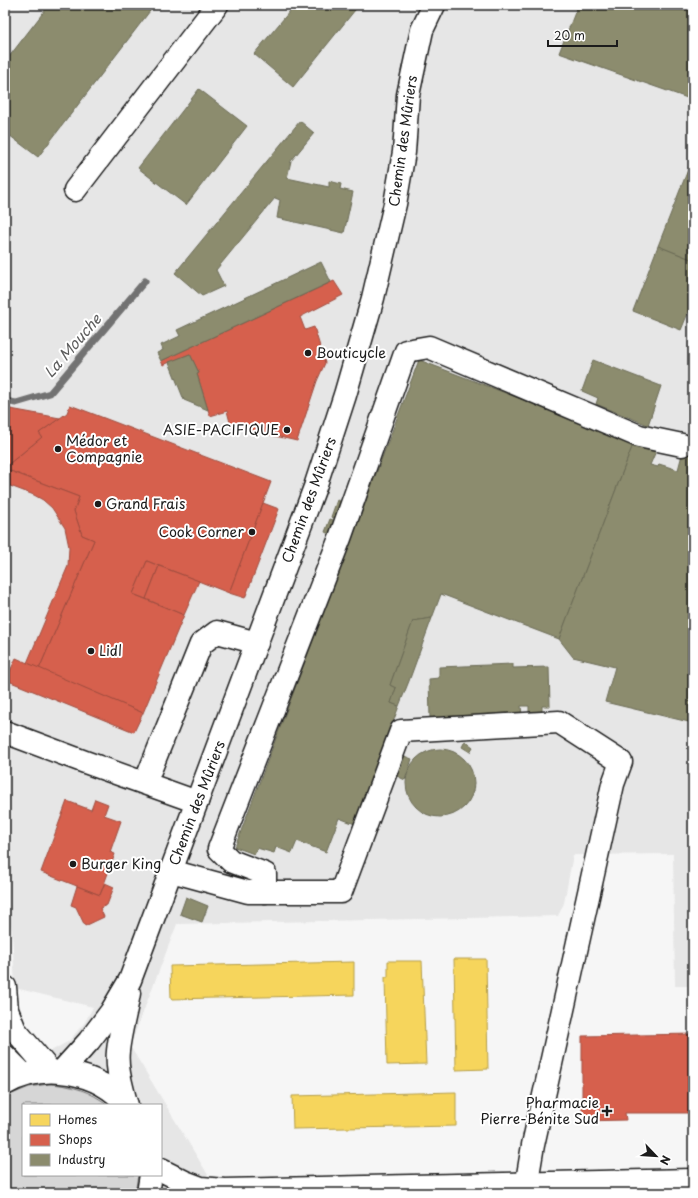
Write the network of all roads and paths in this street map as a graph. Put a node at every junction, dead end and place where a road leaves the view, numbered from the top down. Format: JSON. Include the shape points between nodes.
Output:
{"nodes":[{"id":1,"x":217,"y":5,"type":"edge"},
{"id":2,"x":434,"y":5,"type":"edge"},
{"id":3,"x":75,"y":190,"type":"dead end"},
{"id":4,"x":682,"y":446,"type":"dead end"},
{"id":5,"x":257,"y":643,"type":"junction"},
{"id":6,"x":5,"y":732,"type":"edge"},
{"id":7,"x":145,"y":783,"type":"junction"},
{"id":8,"x":197,"y":802,"type":"junction"},
{"id":9,"x":171,"y":871,"type":"junction"},
{"id":10,"x":265,"y":892,"type":"junction"},
{"id":11,"x":130,"y":980,"type":"junction"},
{"id":12,"x":5,"y":987,"type":"edge"},
{"id":13,"x":5,"y":1056,"type":"edge"},
{"id":14,"x":56,"y":1072,"type":"junction"},
{"id":15,"x":15,"y":1079,"type":"edge"},
{"id":16,"x":126,"y":1104,"type":"edge"},
{"id":17,"x":162,"y":1170,"type":"edge"},
{"id":18,"x":151,"y":1176,"type":"edge"},
{"id":19,"x":693,"y":1180,"type":"edge"},
{"id":20,"x":526,"y":1188,"type":"edge"},
{"id":21,"x":148,"y":1193,"type":"edge"}],
"edges":[{"from":1,"to":3,"type":"main road"},
{"from":2,"to":5,"type":"main road","name":"Chemin des Mûriers","via":[[422,30],[408,95],[404,152],[373,298],[315,487]]},
{"from":4,"to":10,"type":"main road","via":[[639,436],[429,347],[406,351],[340,538],[219,849],[231,862],[265,874]]},
{"from":5,"to":7,"type":"main road","via":[[217,632],[201,644]]},
{"from":5,"to":8,"type":"main road","name":"Chemin des Mûriers"},
{"from":6,"to":7,"type":"main road"},
{"from":7,"to":8,"type":"main road"},
{"from":8,"to":9,"type":"main road","name":"Chemin des Mûriers"},
{"from":9,"to":10,"type":"main road","via":[[248,892]]},
{"from":9,"to":11,"type":"main road","name":"Chemin des Mûriers"},
{"from":10,"to":20,"type":"main road","via":[[341,892],[401,731],[559,722],[622,762],[613,784],[533,1145]]},
{"from":11,"to":14,"type":"main road","name":"Chemin des Mûriers","via":[[111,1012],[89,1041]]},
{"from":11,"to":16,"type":"main road","name":"Chemin des Mûriers","via":[[118,1053]]},
{"from":12,"to":14,"type":"main road","via":[[7,1010],[15,1030]]},
{"from":13,"to":15,"type":"main road"},
{"from":14,"to":15,"type":"main road"},
{"from":14,"to":16,"type":"main road","via":[[79,1075],[96,1081]]},
{"from":17,"to":20,"type":"main road","via":[[201,1188],[224,1190]]},
{"from":18,"to":21,"type":"main road"},
{"from":19,"to":20,"type":"main road"}]}
